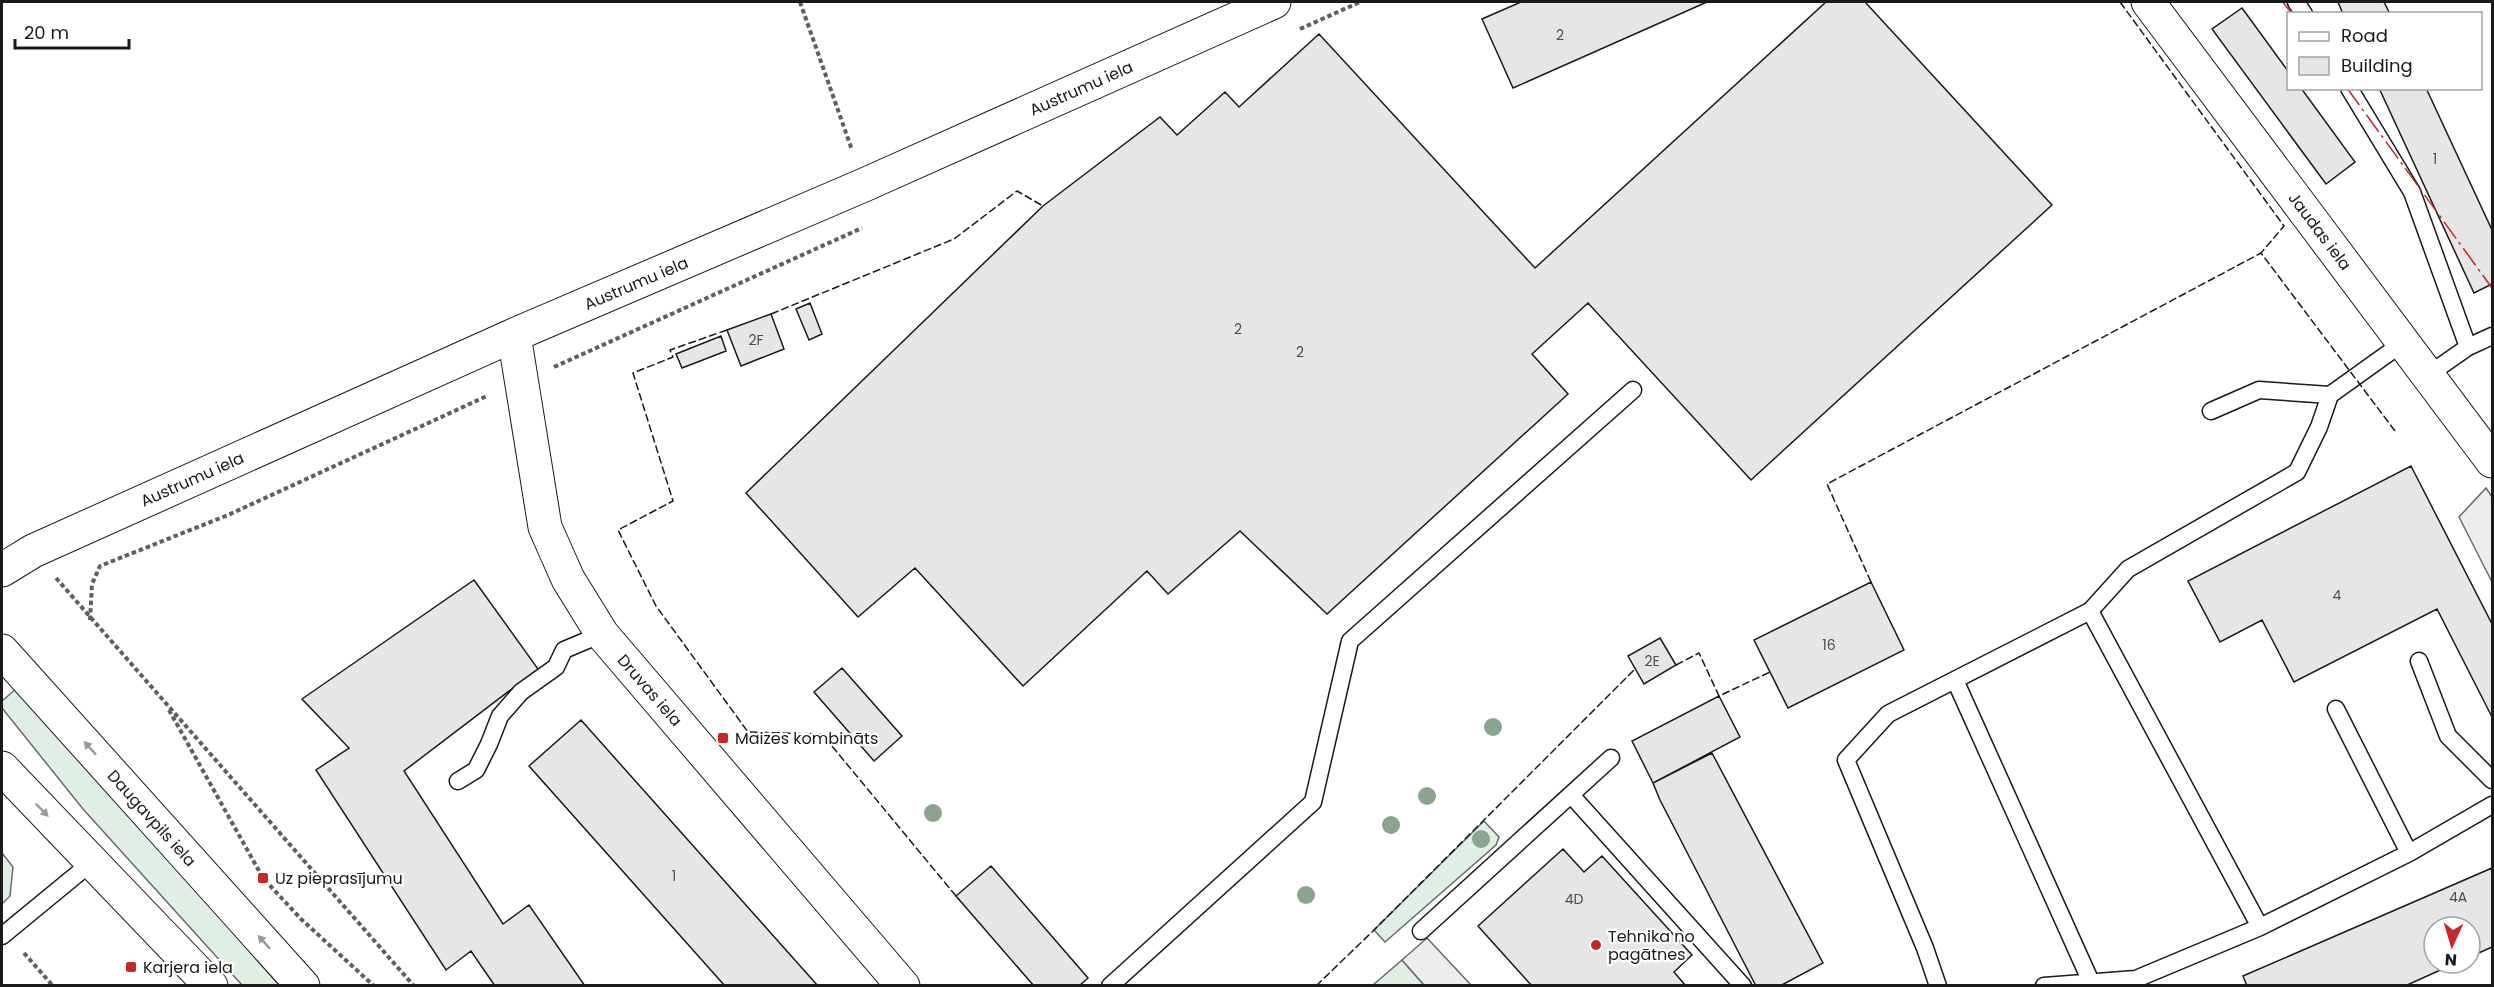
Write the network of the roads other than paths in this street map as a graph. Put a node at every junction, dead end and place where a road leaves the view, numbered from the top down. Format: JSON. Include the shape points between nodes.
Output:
{"nodes":[{"id":1,"x":1274,"y":2,"type":"edge"},
{"id":2,"x":2148,"y":2,"type":"edge"},
{"id":3,"x":2350,"y":90,"type":"edge"},
{"id":4,"x":514,"y":335,"type":"junction"},
{"id":5,"x":2493,"y":336,"type":"edge"},
{"id":6,"x":2404,"y":342,"type":"junction"},
{"id":7,"x":2468,"y":347,"type":"junction"},
{"id":8,"x":2427,"y":375,"type":"junction"},
{"id":9,"x":1633,"y":390,"type":"dead end"},
{"id":10,"x":2330,"y":395,"type":"junction"},
{"id":11,"x":2211,"y":411,"type":"dead end"},
{"id":12,"x":2493,"y":461,"type":"edge"},
{"id":13,"x":2,"y":570,"type":"edge"},
{"id":14,"x":2090,"y":611,"type":"junction"},
{"id":15,"x":602,"y":634,"type":"junction"},
{"id":16,"x":2,"y":651,"type":"edge"},
{"id":17,"x":2419,"y":661,"type":"dead end"},
{"id":18,"x":1955,"y":680,"type":"junction"},
{"id":19,"x":2336,"y":709,"type":"dead end"},
{"id":20,"x":1611,"y":758,"type":"dead end"},
{"id":21,"x":2,"y":768,"type":"edge"},
{"id":22,"x":2493,"y":780,"type":"edge"},
{"id":23,"x":458,"y":781,"type":"dead end"},
{"id":24,"x":1572,"y":796,"type":"junction"},
{"id":25,"x":2493,"y":805,"type":"edge"},
{"id":26,"x":2409,"y":853,"type":"junction"},
{"id":27,"x":92,"y":862,"type":"junction"},
{"id":28,"x":2260,"y":927,"type":"junction"},
{"id":29,"x":1421,"y":931,"type":"dead end"},
{"id":30,"x":4,"y":935,"type":"edge"},
{"id":31,"x":2091,"y":982,"type":"junction"},
{"id":32,"x":211,"y":986,"type":"edge"},
{"id":33,"x":303,"y":986,"type":"edge"},
{"id":34,"x":903,"y":986,"type":"edge"},
{"id":35,"x":1110,"y":986,"type":"edge"},
{"id":36,"x":1743,"y":986,"type":"edge"},
{"id":37,"x":1938,"y":986,"type":"edge"},
{"id":38,"x":2044,"y":986,"type":"edge"}],
"edges":[{"from":1,"to":4,"type":"main road","name":"Austrumu iela","via":[[864,185]]},
{"from":2,"to":6,"type":"main road","name":"Jaudas iela"},
{"from":3,"to":7,"type":"lane","via":[[2412,192]]},
{"from":4,"to":13,"type":"main road","name":"Austrumu iela","via":[[33,550]]},
{"from":4,"to":15,"type":"main road","name":"Druvas iela","via":[[545,527],[568,579]]},
{"from":5,"to":7,"type":"lane"},
{"from":6,"to":8,"type":"main road","name":"Jaudas iela"},
{"from":6,"to":10,"type":"lane"},
{"from":7,"to":8,"type":"lane"},
{"from":8,"to":12,"type":"main road","name":"Jaudas iela"},
{"from":9,"to":35,"type":"lane","via":[[1350,641],[1313,802]]},
{"from":10,"to":11,"type":"lane","via":[[2259,390]]},
{"from":10,"to":14,"type":"lane","via":[[2297,472],[2128,569]]},
{"from":14,"to":18,"type":"lane"},
{"from":14,"to":28,"type":"lane"},
{"from":15,"to":23,"type":"lane","via":[[564,650],[556,667],[521,692],[500,716],[476,770]]},
{"from":15,"to":34,"type":"main road","name":"Druvas iela"},
{"from":33,"to":16,"type":"main road","name":"Daugavpils iela","one_way":true},
{"from":17,"to":22,"type":"lane","via":[[2448,736]]},
{"from":18,"to":31,"type":"lane"},
{"from":18,"to":37,"type":"lane","via":[[1888,714],[1846,760]]},
{"from":19,"to":26,"type":"lane"},
{"from":20,"to":24,"type":"lane"},
{"from":21,"to":27,"type":"main road","one_way":true},
{"from":24,"to":29,"type":"lane"},
{"from":24,"to":36,"type":"lane"},
{"from":25,"to":26,"type":"lane"},
{"from":26,"to":28,"type":"lane"},
{"from":27,"to":30,"type":"lane"},
{"from":27,"to":32,"type":"main road"},
{"from":28,"to":31,"type":"lane","via":[[2136,979]]},
{"from":31,"to":38,"type":"lane"}]}
